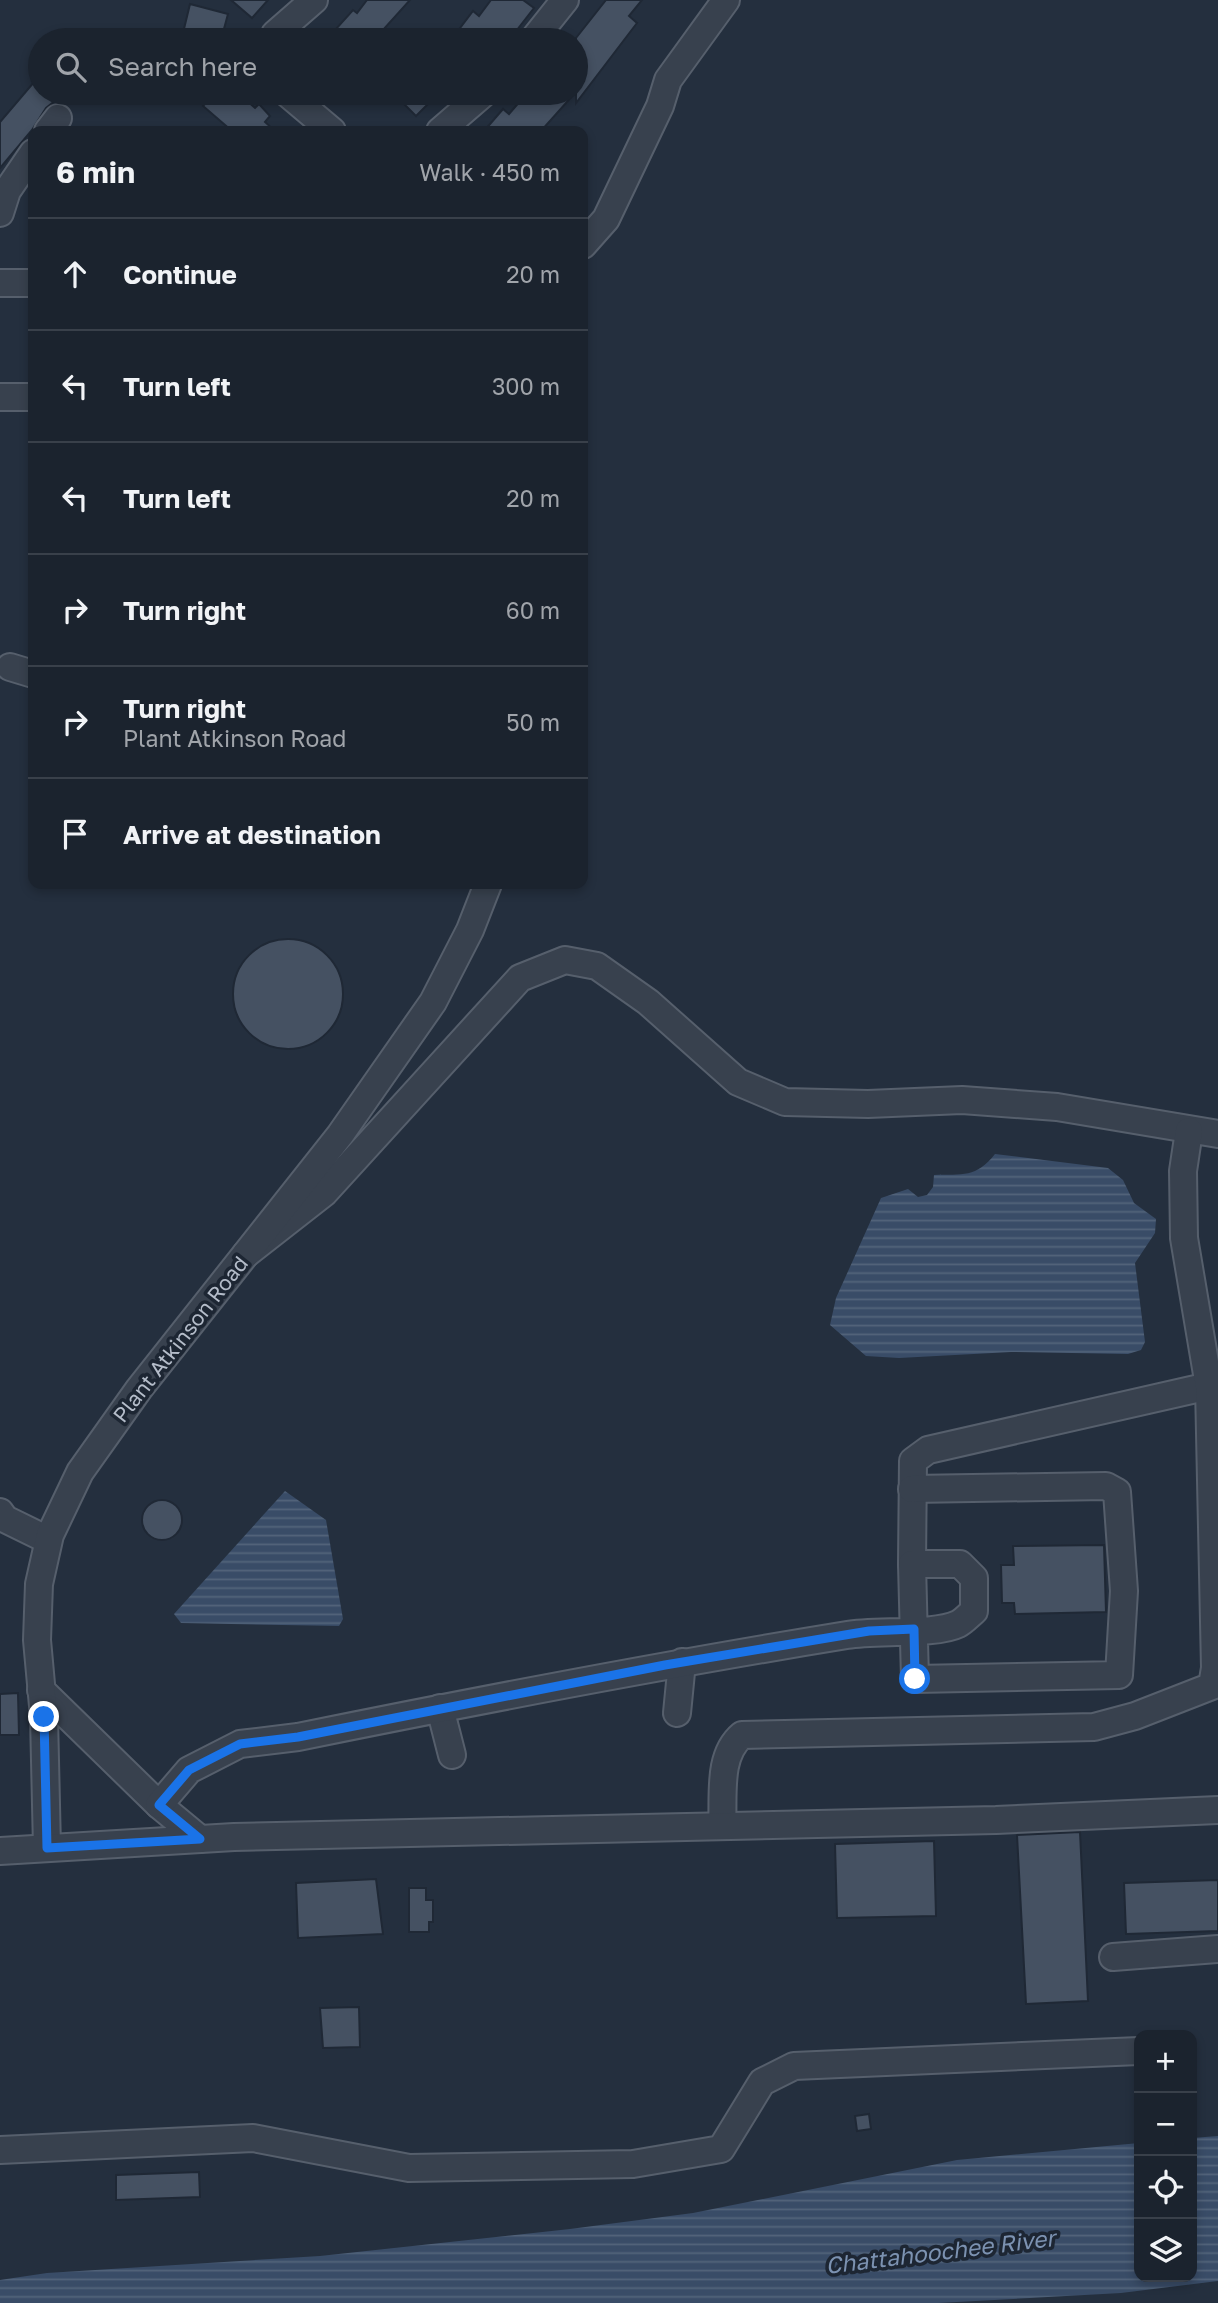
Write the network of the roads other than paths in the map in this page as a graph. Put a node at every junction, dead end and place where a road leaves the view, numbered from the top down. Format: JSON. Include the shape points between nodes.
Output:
{"nodes":[{"id":1,"x":314,"y":0,"type":"edge"},
{"id":2,"x":565,"y":0,"type":"edge"},
{"id":3,"x":726,"y":0,"type":"edge"},
{"id":4,"x":282,"y":28,"type":"edge"},
{"id":5,"x":543,"y":28,"type":"edge"},
{"id":6,"x":301,"y":105,"type":"edge"},
{"id":7,"x":470,"y":105,"type":"edge"},
{"id":8,"x":326,"y":126,"type":"edge"},
{"id":9,"x":446,"y":126,"type":"edge"},
{"id":10,"x":28,"y":160,"type":"edge"},
{"id":11,"x":0,"y":213,"type":"edge"},
{"id":12,"x":588,"y":239,"type":"edge"},
{"id":13,"x":0,"y":283,"type":"edge"},
{"id":14,"x":28,"y":283,"type":"edge"},
{"id":15,"x":0,"y":397,"type":"edge"},
{"id":16,"x":28,"y":397,"type":"edge"},
{"id":17,"x":486,"y":889,"type":"edge"},
{"id":18,"x":1189,"y":1131,"type":"junction"},
{"id":19,"x":1218,"y":1134,"type":"edge"},
{"id":20,"x":246,"y":1254,"type":"junction"},
{"id":21,"x":1208,"y":1323,"type":"edge"},
{"id":22,"x":1209,"y":1386,"type":"junction"},
{"id":23,"x":912,"y":1489,"type":"junction"},
{"id":24,"x":0,"y":1512,"type":"edge"},
{"id":25,"x":48,"y":1540,"type":"junction"},
{"id":26,"x":912,"y":1564,"type":"junction"},
{"id":27,"x":914,"y":1629,"type":"junction"},
{"id":28,"x":682,"y":1662,"type":"junction"},
{"id":29,"x":1215,"y":1685,"type":"edge"},
{"id":30,"x":41,"y":1690,"type":"junction"},
{"id":31,"x":440,"y":1708,"type":"junction"},
{"id":32,"x":677,"y":1713,"type":"dead end"},
{"id":33,"x":452,"y":1755,"type":"dead end"},
{"id":34,"x":159,"y":1805,"type":"junction"},
{"id":35,"x":1218,"y":1810,"type":"edge"},
{"id":36,"x":722,"y":1826,"type":"junction"},
{"id":37,"x":200,"y":1839,"type":"junction"},
{"id":38,"x":47,"y":1848,"type":"junction"},
{"id":39,"x":0,"y":1851,"type":"edge"},
{"id":40,"x":1218,"y":1949,"type":"edge"},
{"id":41,"x":1113,"y":1957,"type":"dead end"},
{"id":42,"x":1134,"y":2051,"type":"edge"},
{"id":43,"x":0,"y":2150,"type":"edge"}],
"edges":[{"from":1,"to":4,"type":"street"},
{"from":2,"to":5,"type":"street"},
{"from":3,"to":12,"type":"street","via":[[668,80],[606,219]]},
{"from":6,"to":8,"type":"street"},
{"from":7,"to":9,"type":"street"},
{"from":10,"to":11,"type":"street","via":[[7,191]]},
{"from":13,"to":14,"type":"street"},
{"from":15,"to":16,"type":"street"},
{"from":17,"to":20,"type":"street","name":"Plant Atkinson Road","via":[[433,1002],[340,1135]]},
{"from":18,"to":19,"type":"street"},
{"from":18,"to":20,"type":"street","via":[[1057,1107],[962,1100],[785,1102],[738,1082],[648,1002],[597,966],[565,960],[520,978],[324,1193]]},
{"from":18,"to":21,"type":"street","via":[[1183,1171],[1184,1238]]},
{"from":20,"to":25,"type":"street","name":"Plant Atkinson Road","via":[[80,1472]]},
{"from":21,"to":22,"type":"street"},
{"from":22,"to":23,"type":"street","via":[[928,1450],[913,1461]]},
{"from":22,"to":29,"type":"street"},
{"from":23,"to":26,"type":"street"},
{"from":23,"to":27,"type":"street","via":[[1106,1486],[1117,1492],[1124,1591],[1119,1675],[915,1679]]},
{"from":24,"to":25,"type":"street","via":[[5,1519]]},
{"from":25,"to":30,"type":"street","name":"Plant Atkinson Road","via":[[38,1584]]},
{"from":26,"to":27,"type":"street"},
{"from":26,"to":27,"type":"street","via":[[960,1564],[974,1578],[974,1611],[956,1625]]},
{"from":27,"to":28,"type":"street","via":[[869,1631]]},
{"from":28,"to":31,"type":"street"},
{"from":28,"to":32,"type":"street"},
{"from":29,"to":36,"type":"street","via":[[1094,1727],[742,1735],[726,1757]]},
{"from":30,"to":34,"type":"street"},
{"from":30,"to":38,"type":"street","name":"Plant Atkinson Road"},
{"from":31,"to":33,"type":"street"},
{"from":31,"to":34,"type":"street","via":[[240,1744],[189,1770]]},
{"from":34,"to":37,"type":"street"},
{"from":35,"to":36,"type":"street"},
{"from":36,"to":37,"type":"street"},
{"from":37,"to":38,"type":"street"},
{"from":38,"to":39,"type":"street"},
{"from":40,"to":41,"type":"street"},
{"from":42,"to":43,"type":"street","via":[[794,2066],[762,2082],[722,2149],[632,2164],[409,2168],[253,2138]]}]}
